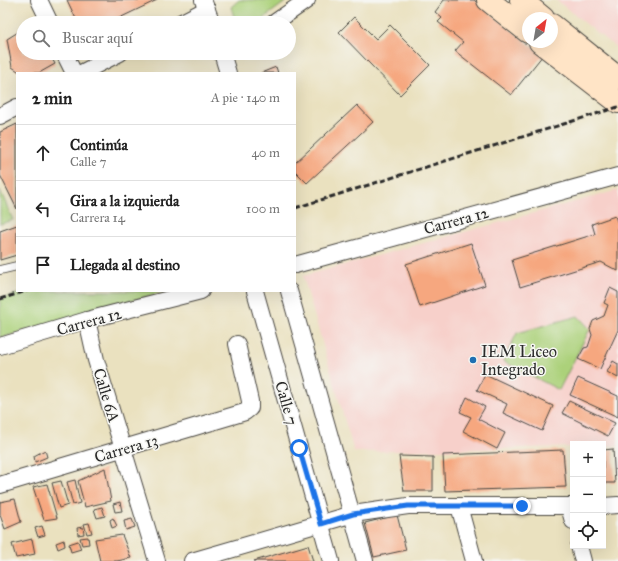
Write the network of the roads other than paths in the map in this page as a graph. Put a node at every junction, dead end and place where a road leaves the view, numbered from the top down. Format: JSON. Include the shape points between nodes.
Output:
{"nodes":[{"id":1,"x":39,"y":0,"type":"edge"},
{"id":2,"x":307,"y":0,"type":"edge"},
{"id":3,"x":488,"y":0,"type":"edge"},
{"id":4,"x":521,"y":0,"type":"edge"},
{"id":5,"x":207,"y":11,"type":"edge"},
{"id":6,"x":536,"y":12,"type":"edge"},
{"id":7,"x":47,"y":16,"type":"edge"},
{"id":8,"x":196,"y":16,"type":"edge"},
{"id":9,"x":284,"y":16,"type":"edge"},
{"id":10,"x":522,"y":27,"type":"edge"},
{"id":11,"x":558,"y":30,"type":"edge"},
{"id":12,"x":548,"y":48,"type":"edge"},
{"id":13,"x":68,"y":60,"type":"edge"},
{"id":14,"x":106,"y":60,"type":"edge"},
{"id":15,"x":74,"y":72,"type":"edge"},
{"id":16,"x":83,"y":72,"type":"edge"},
{"id":17,"x":618,"y":78,"type":"edge"},
{"id":18,"x":618,"y":102,"type":"edge"},
{"id":19,"x":16,"y":108,"type":"edge"},
{"id":20,"x":0,"y":116,"type":"edge"},
{"id":21,"x":618,"y":176,"type":"edge"},
{"id":22,"x":296,"y":265,"type":"edge"},
{"id":23,"x":16,"y":266,"type":"edge"},
{"id":24,"x":0,"y":270,"type":"edge"},
{"id":25,"x":192,"y":292,"type":"edge"},
{"id":26,"x":255,"y":292,"type":"edge"},
{"id":27,"x":289,"y":292,"type":"edge"},
{"id":28,"x":87,"y":320,"type":"junction"},
{"id":29,"x":237,"y":344,"type":"dead end"},
{"id":30,"x":0,"y":346,"type":"edge"},
{"id":31,"x":124,"y":449,"type":"junction"},
{"id":32,"x":0,"y":485,"type":"edge"},
{"id":33,"x":618,"y":505,"type":"edge"},
{"id":34,"x":459,"y":506,"type":"junction"},
{"id":35,"x":606,"y":506,"type":"edge"},
{"id":36,"x":570,"y":511,"type":"edge"},
{"id":37,"x":353,"y":514,"type":"junction"},
{"id":38,"x":321,"y":524,"type":"junction"},
{"id":39,"x":581,"y":549,"type":"edge"},
{"id":40,"x":157,"y":561,"type":"edge"},
{"id":41,"x":192,"y":561,"type":"edge"},
{"id":42,"x":331,"y":561,"type":"edge"},
{"id":43,"x":365,"y":561,"type":"edge"},
{"id":44,"x":474,"y":561,"type":"edge"},
{"id":45,"x":583,"y":561,"type":"edge"}],
"edges":[{"from":1,"to":7,"type":"street"},
{"from":2,"to":9,"type":"street"},
{"from":3,"to":10,"type":"main road"},
{"from":4,"to":6,"type":"main road"},
{"from":5,"to":8,"type":"street"},
{"from":11,"to":17,"type":"main road"},
{"from":12,"to":18,"type":"main road"},
{"from":13,"to":15,"type":"street"},
{"from":14,"to":16,"type":"street"},
{"from":19,"to":20,"type":"street"},
{"from":21,"to":22,"type":"street","name":"Carrera 12"},
{"from":23,"to":24,"type":"lane"},
{"from":25,"to":28,"type":"street","name":"Carrera 12"},
{"from":26,"to":38,"type":"street","name":"Calle 7"},
{"from":27,"to":37,"type":"street"},
{"from":28,"to":30,"type":"street","name":"Carrera 12"},
{"from":28,"to":31,"type":"street","name":"Calle 6A","via":[[96,360]]},
{"from":29,"to":31,"type":"street","name":"Carrera 13","via":[[250,408],[245,412]]},
{"from":31,"to":32,"type":"street","name":"Carrera 13"},
{"from":31,"to":40,"type":"street","name":"Calle 6A"},
{"from":33,"to":35,"type":"street"},
{"from":34,"to":36,"type":"street"},
{"from":34,"to":37,"type":"street","via":[[408,506]]},
{"from":34,"to":44,"type":"street"},
{"from":37,"to":38,"type":"street"},
{"from":37,"to":43,"type":"street"},
{"from":38,"to":41,"type":"street"},
{"from":38,"to":42,"type":"street","name":"Calle 7"},
{"from":39,"to":45,"type":"street"}]}
